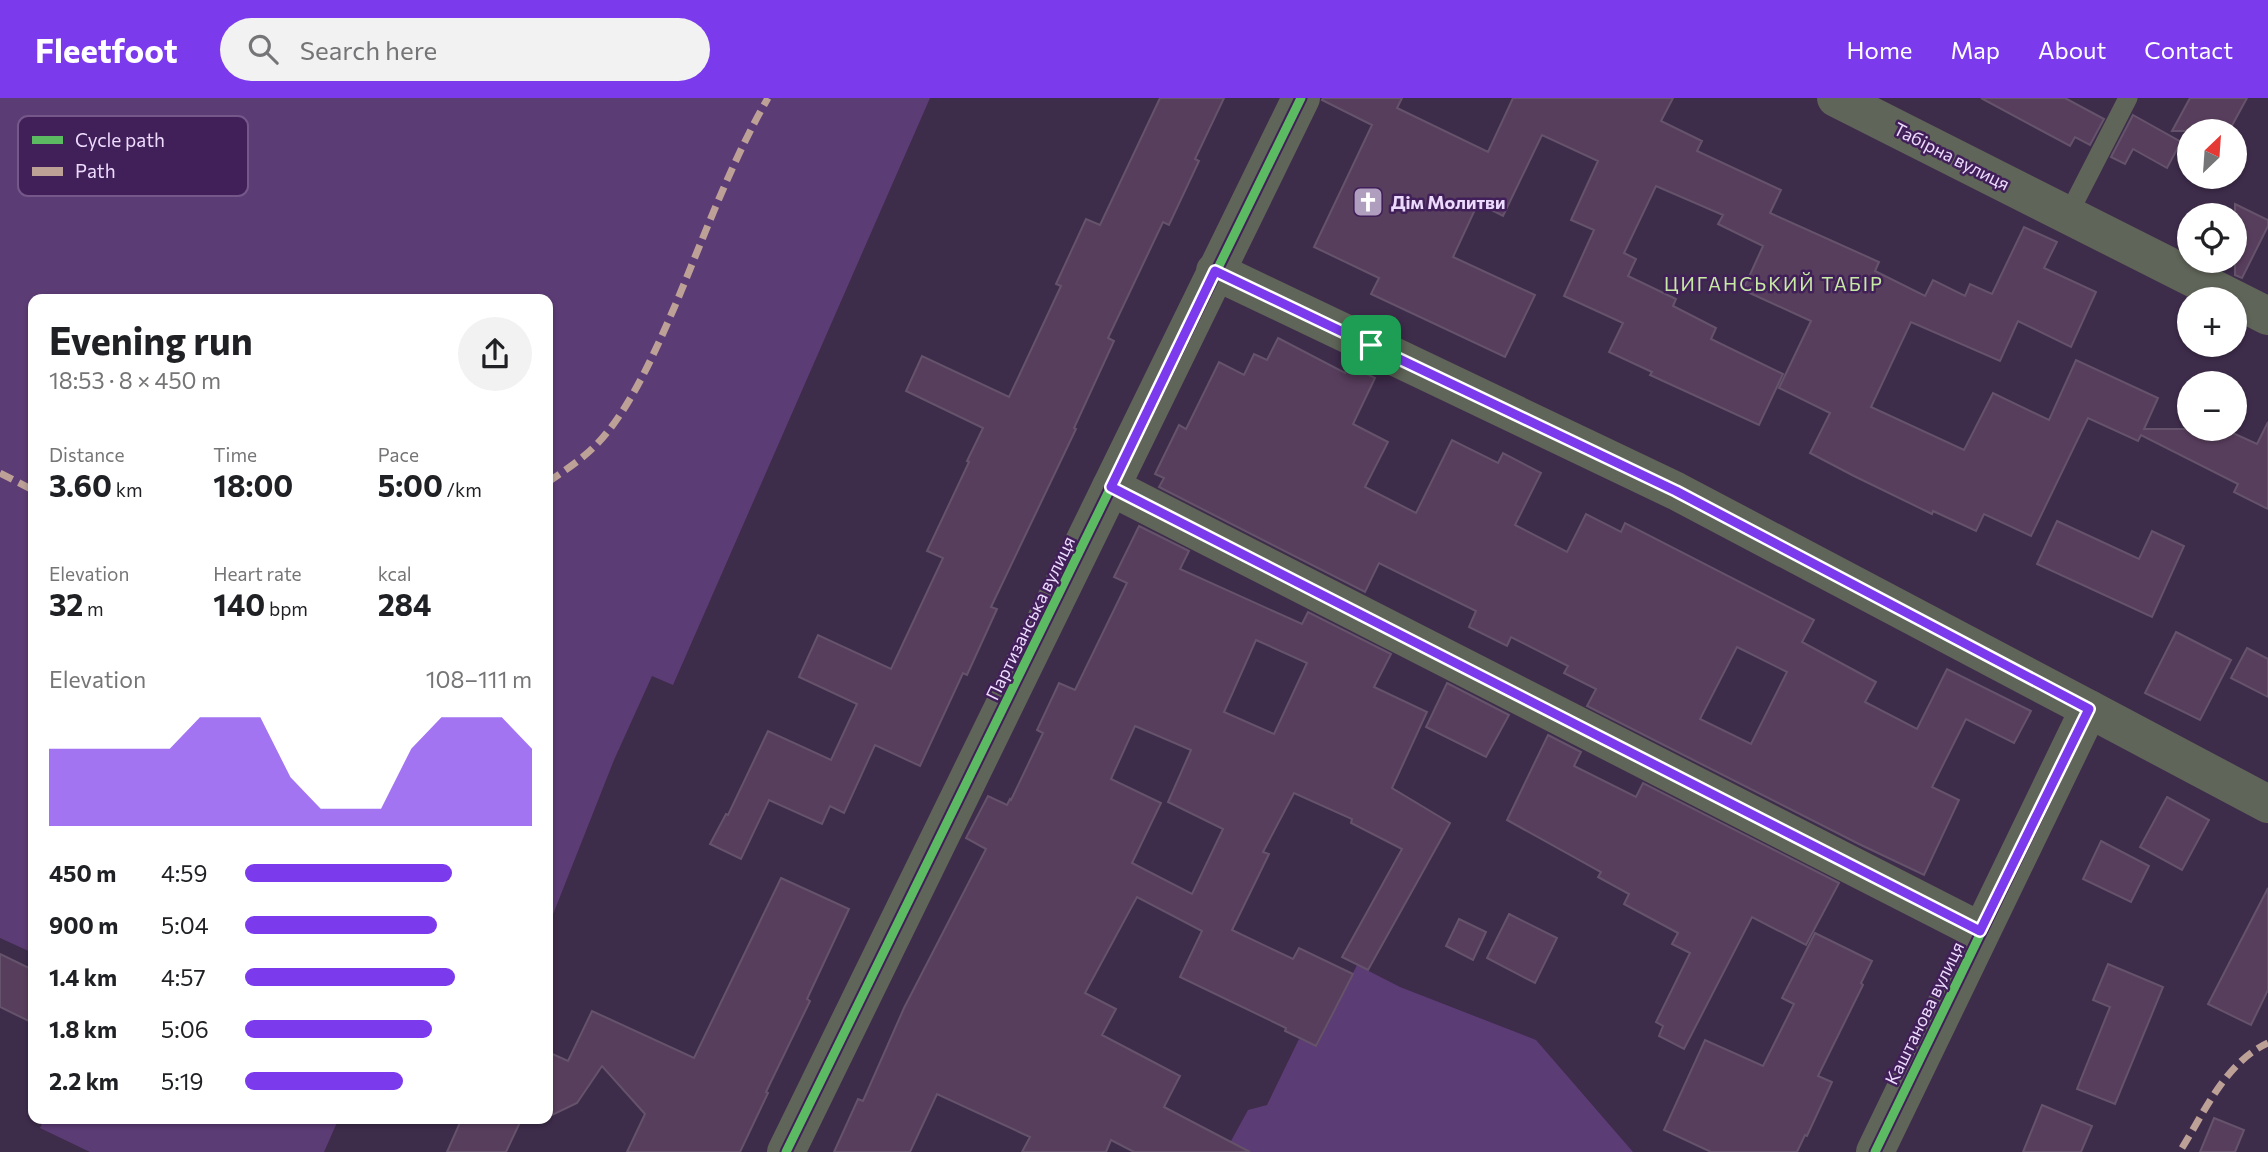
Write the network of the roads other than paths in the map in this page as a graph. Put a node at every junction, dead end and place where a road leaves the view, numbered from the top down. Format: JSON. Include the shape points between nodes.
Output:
{"nodes":[{"id":1,"x":1301,"y":98,"type":"edge"},
{"id":2,"x":1836,"y":98,"type":"edge"},
{"id":3,"x":2128,"y":98,"type":"edge"},
{"id":4,"x":2067,"y":215,"type":"junction"},
{"id":5,"x":1215,"y":271,"type":"junction"},
{"id":6,"x":2268,"y":316,"type":"edge"},
{"id":7,"x":1111,"y":487,"type":"junction"},
{"id":8,"x":2089,"y":709,"type":"junction"},
{"id":9,"x":2268,"y":804,"type":"edge"},
{"id":10,"x":1980,"y":931,"type":"junction"},
{"id":11,"x":786,"y":1152,"type":"edge"},
{"id":12,"x":1875,"y":1152,"type":"edge"}],
"edges":[{"from":1,"to":5,"type":"street","name":"Партизанська вулиця"},
{"from":2,"to":4,"type":"street","name":"Табірна вулиця"},
{"from":3,"to":4,"type":"lane"},
{"from":4,"to":6,"type":"street","name":"Табірна вулиця"},
{"from":5,"to":7,"type":"street","name":"Партизанська вулиця"},
{"from":5,"to":8,"type":"street","via":[[1676,491]]},
{"from":7,"to":10,"type":"street"},
{"from":7,"to":11,"type":"street","name":"Партизанська вулиця"},
{"from":8,"to":9,"type":"street"},
{"from":8,"to":10,"type":"street","name":"Каштанова вулиця"},
{"from":10,"to":12,"type":"street","name":"Каштанова вулиця"}]}
